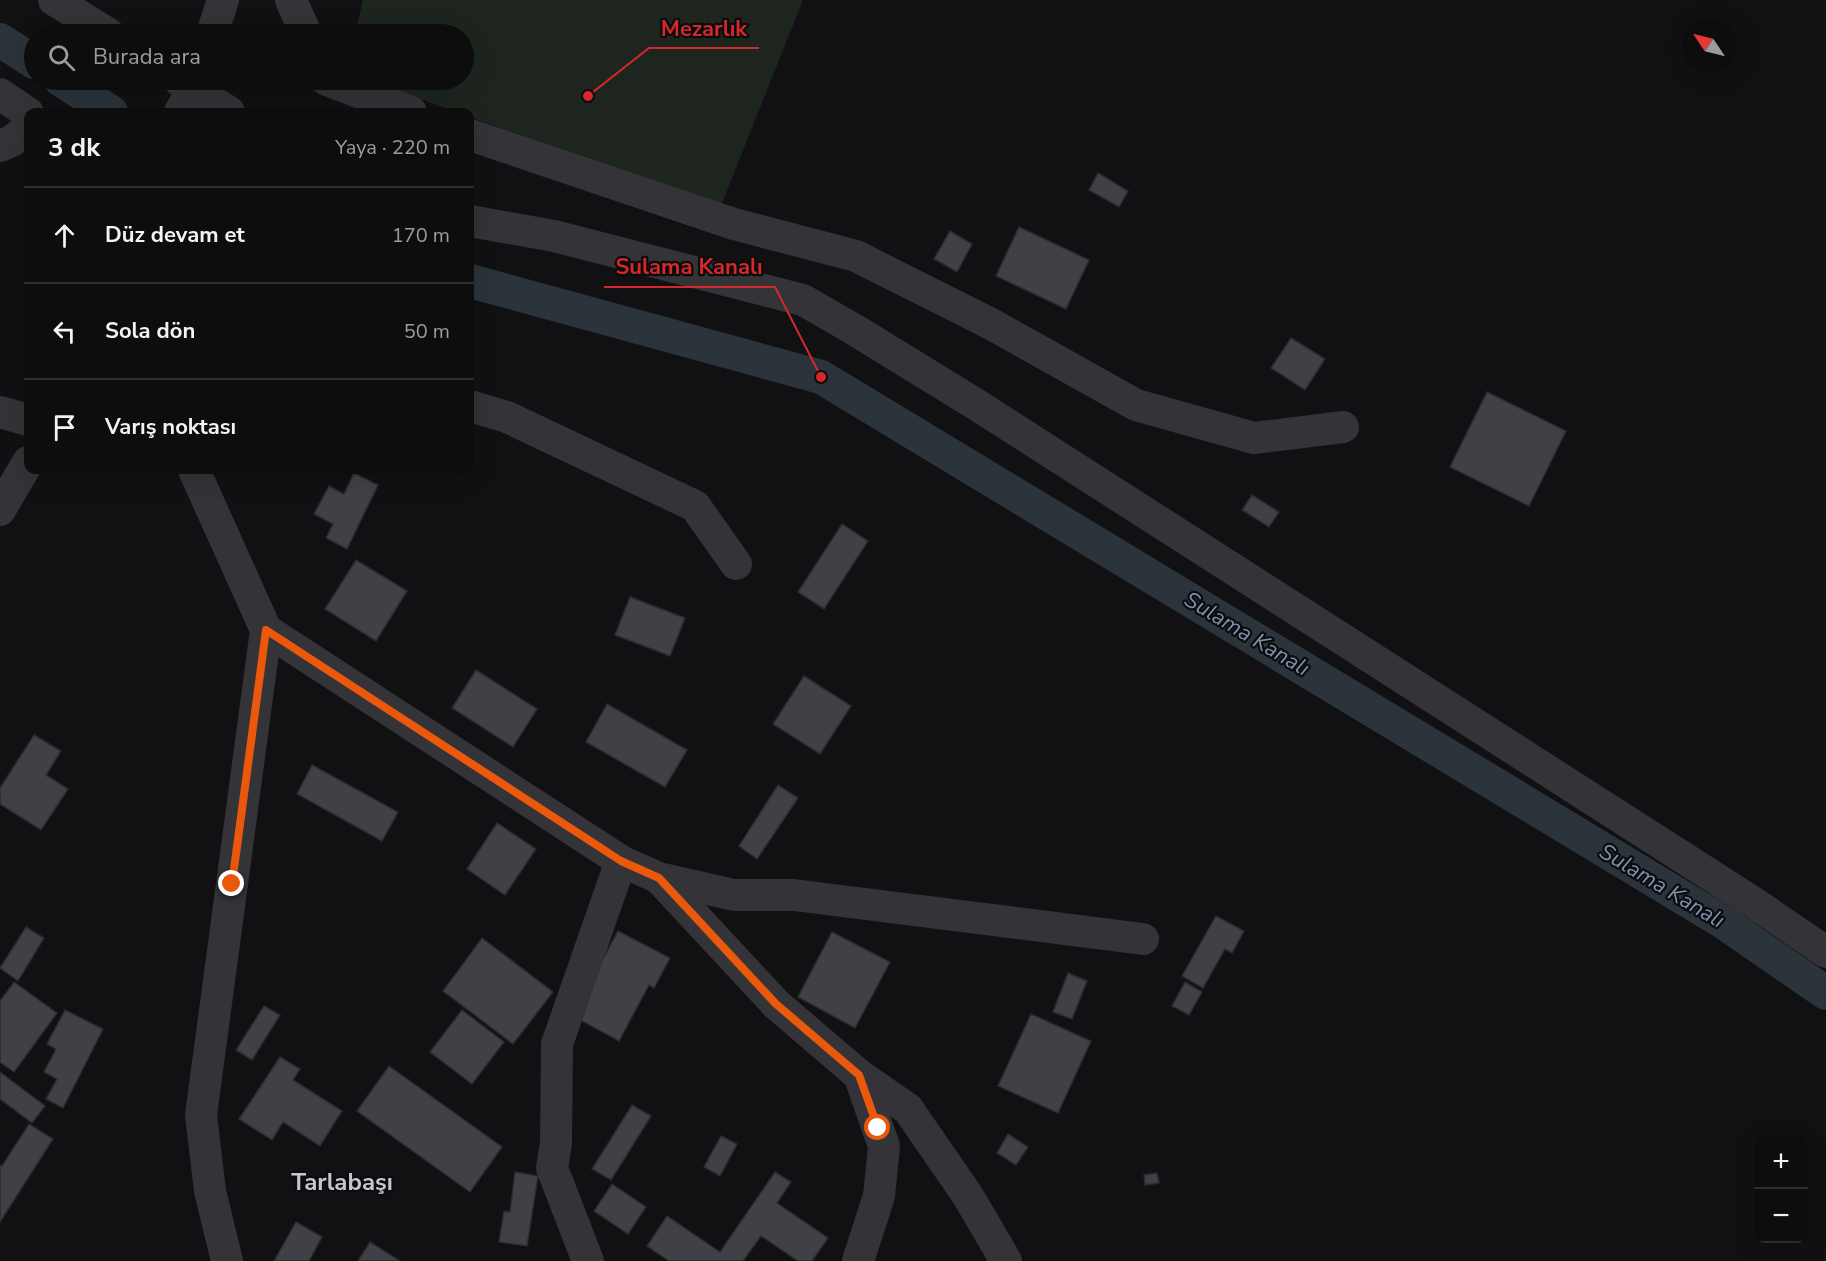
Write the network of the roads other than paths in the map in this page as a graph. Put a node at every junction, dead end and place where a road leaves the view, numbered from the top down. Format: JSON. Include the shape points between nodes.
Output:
{"nodes":[{"id":1,"x":54,"y":0,"type":"edge"},
{"id":2,"x":223,"y":0,"type":"edge"},
{"id":3,"x":291,"y":0,"type":"edge"},
{"id":4,"x":92,"y":24,"type":"edge"},
{"id":5,"x":215,"y":24,"type":"edge"},
{"id":6,"x":302,"y":24,"type":"edge"},
{"id":7,"x":187,"y":90,"type":"edge"},
{"id":8,"x":353,"y":90,"type":"edge"},
{"id":9,"x":0,"y":94,"type":"edge"},
{"id":10,"x":221,"y":108,"type":"edge"},
{"id":11,"x":400,"y":108,"type":"edge"},
{"id":12,"x":24,"y":110,"type":"edge"},
{"id":13,"x":24,"y":131,"type":"edge"},
{"id":14,"x":474,"y":136,"type":"edge"},
{"id":15,"x":0,"y":146,"type":"edge"},
{"id":16,"x":474,"y":222,"type":"edge"},
{"id":17,"x":474,"y":407,"type":"edge"},
{"id":18,"x":0,"y":412,"type":"edge"},
{"id":19,"x":24,"y":419,"type":"edge"},
{"id":20,"x":1343,"y":427,"type":"dead end"},
{"id":21,"x":24,"y":469,"type":"edge"},
{"id":22,"x":196,"y":474,"type":"edge"},
{"id":23,"x":0,"y":510,"type":"edge"},
{"id":24,"x":736,"y":564,"type":"dead end"},
{"id":25,"x":266,"y":630,"type":"junction"},
{"id":26,"x":621,"y":861,"type":"junction"},
{"id":27,"x":659,"y":878,"type":"junction"},
{"id":28,"x":1143,"y":939,"type":"dead end"},
{"id":29,"x":1826,"y":952,"type":"edge"},
{"id":30,"x":859,"y":1075,"type":"junction"},
{"id":31,"x":227,"y":1261,"type":"edge"},
{"id":32,"x":588,"y":1261,"type":"edge"},
{"id":33,"x":858,"y":1261,"type":"edge"},
{"id":34,"x":1006,"y":1261,"type":"edge"}],
"edges":[{"from":1,"to":4,"type":"street"},
{"from":2,"to":5,"type":"street"},
{"from":3,"to":6,"type":"street"},
{"from":7,"to":10,"type":"street"},
{"from":8,"to":11,"type":"street"},
{"from":9,"to":12,"type":"street"},
{"from":13,"to":15,"type":"street"},
{"from":14,"to":20,"type":"street","via":[[734,224],[856,256],[993,325],[1136,405],[1254,438]]},
{"from":16,"to":29,"type":"street","via":[[554,236],[803,300],[976,405]]},
{"from":17,"to":24,"type":"street","via":[[507,417],[695,506]]},
{"from":18,"to":19,"type":"street"},
{"from":21,"to":23,"type":"street"},
{"from":22,"to":25,"type":"street"},
{"from":25,"to":26,"type":"street"},
{"from":25,"to":31,"type":"street","via":[[201,1115],[210,1191]]},
{"from":26,"to":27,"type":"street"},
{"from":26,"to":32,"type":"street","via":[[557,1044],[552,1168]]},
{"from":27,"to":28,"type":"street","via":[[734,895],[794,895]]},
{"from":27,"to":30,"type":"street","via":[[776,1004]]},
{"from":30,"to":33,"type":"street","via":[[884,1146],[879,1196]]},
{"from":30,"to":34,"type":"street","via":[[908,1110],[968,1196]]}]}
